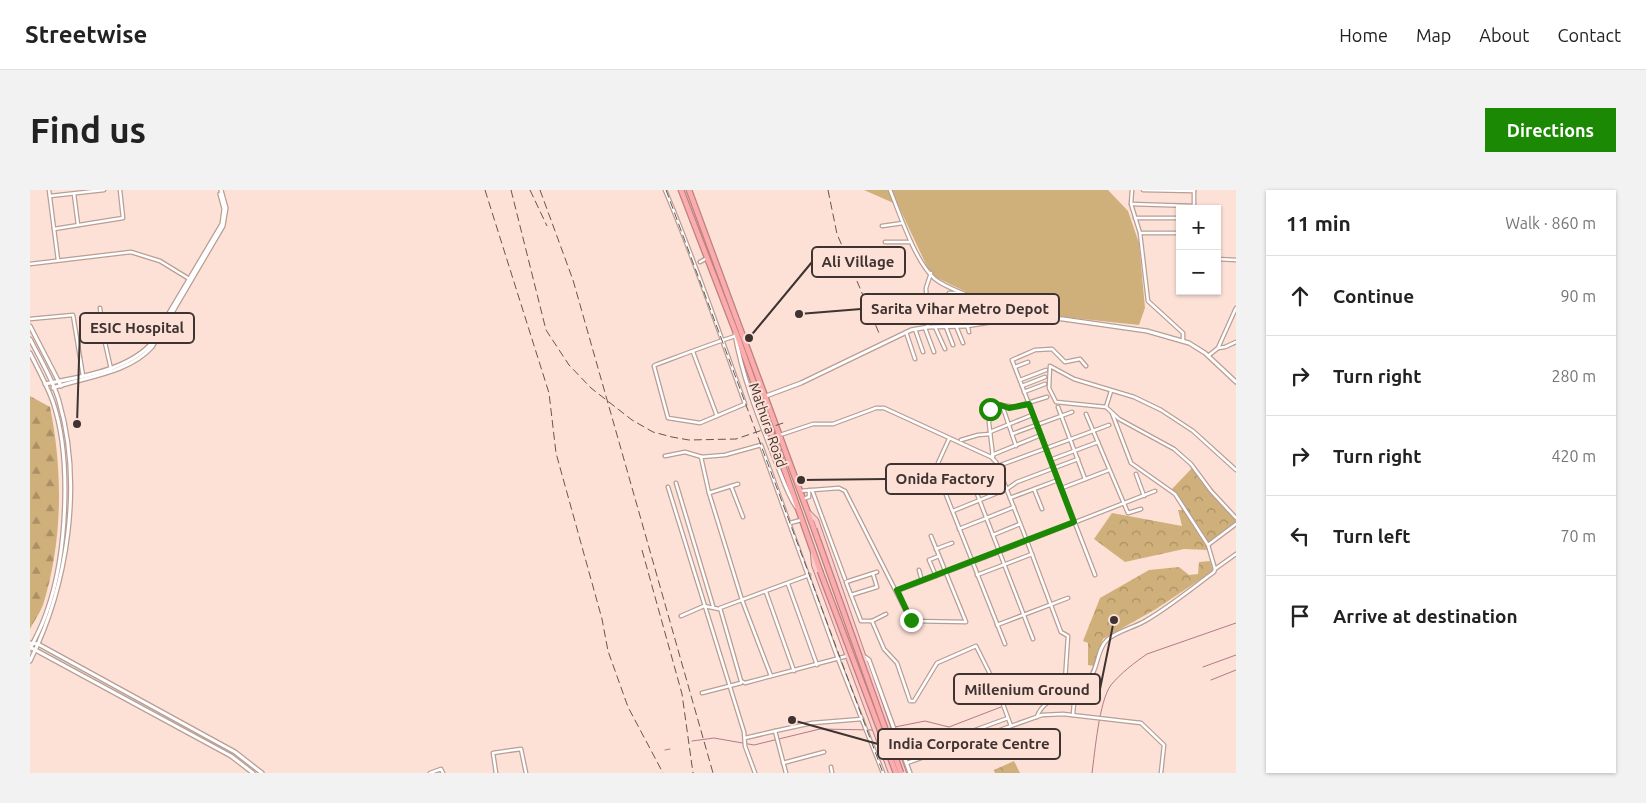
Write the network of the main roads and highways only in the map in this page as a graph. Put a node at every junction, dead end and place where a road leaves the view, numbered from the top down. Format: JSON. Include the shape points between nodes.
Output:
{"nodes":[{"id":1,"x":681,"y":190,"type":"edge"},
{"id":2,"x":689,"y":190,"type":"edge"},
{"id":3,"x":807,"y":510,"type":"junction"},
{"id":4,"x":814,"y":554,"type":"junction"},
{"id":5,"x":896,"y":750,"type":"junction"},
{"id":6,"x":884,"y":754,"type":"junction"},
{"id":7,"x":891,"y":773,"type":"edge"},
{"id":8,"x":896,"y":773,"type":"edge"},
{"id":9,"x":900,"y":773,"type":"edge"},
{"id":10,"x":904,"y":773,"type":"edge"}],
"edges":[{"from":1,"to":4,"type":"highway","name":"Mathura Road","via":[[734,327]]},
{"from":2,"to":3,"type":"highway","name":"Mathura Road"},
{"from":3,"to":5,"type":"main road","name":"Mathura Road","via":[[816,520]]},
{"from":3,"to":9,"type":"highway","name":"Mathura Road","bridge":true},
{"from":4,"to":6,"type":"main road","via":[[814,565]]},
{"from":4,"to":8,"type":"highway","name":"Mathura Road","bridge":true},
{"from":5,"to":6,"type":"main road"},
{"from":5,"to":10,"type":"main road","name":"Mathura Road","via":[[904,764]]},
{"from":6,"to":7,"type":"main road"}]}
